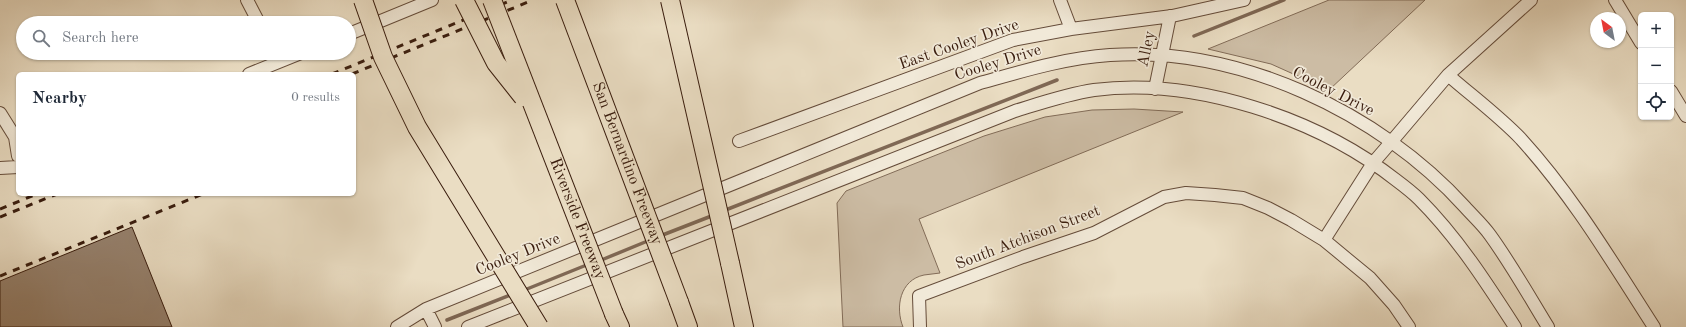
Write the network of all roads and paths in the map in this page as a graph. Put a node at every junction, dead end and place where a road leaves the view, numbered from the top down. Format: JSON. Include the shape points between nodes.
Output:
{"nodes":[{"id":1,"x":247,"y":0,"type":"edge"},
{"id":2,"x":363,"y":0,"type":"edge"},
{"id":3,"x":432,"y":0,"type":"edge"},
{"id":4,"x":464,"y":0,"type":"edge"},
{"id":5,"x":492,"y":0,"type":"edge"},
{"id":6,"x":566,"y":0,"type":"edge"},
{"id":7,"x":670,"y":0,"type":"edge"},
{"id":8,"x":1060,"y":0,"type":"edge"},
{"id":9,"x":1244,"y":0,"type":"edge"},
{"id":10,"x":1532,"y":0,"type":"edge"},
{"id":11,"x":1615,"y":0,"type":"edge"},
{"id":12,"x":255,"y":16,"type":"edge"},
{"id":13,"x":1170,"y":16,"type":"junction"},
{"id":14,"x":1072,"y":30,"type":"junction"},
{"id":15,"x":356,"y":31,"type":"edge"},
{"id":16,"x":1638,"y":38,"type":"edge"},
{"id":17,"x":1162,"y":56,"type":"junction"},
{"id":18,"x":272,"y":60,"type":"edge"},
{"id":19,"x":252,"y":72,"type":"edge"},
{"id":20,"x":1448,"y":75,"type":"junction"},
{"id":21,"x":1155,"y":89,"type":"junction"},
{"id":22,"x":1674,"y":96,"type":"edge"},
{"id":23,"x":535,"y":111,"type":"junction"},
{"id":24,"x":0,"y":113,"type":"edge"},
{"id":25,"x":1686,"y":116,"type":"edge"},
{"id":26,"x":1392,"y":140,"type":"junction"},
{"id":27,"x":739,"y":141,"type":"dead end"},
{"id":28,"x":16,"y":143,"type":"edge"},
{"id":29,"x":1374,"y":163,"type":"junction"},
{"id":30,"x":16,"y":167,"type":"edge"},
{"id":31,"x":0,"y":168,"type":"edge"},
{"id":32,"x":1324,"y":240,"type":"junction"},
{"id":33,"x":426,"y":309,"type":"junction"},
{"id":34,"x":617,"y":320,"type":"edge"},
{"id":35,"x":397,"y":327,"type":"edge"},
{"id":36,"x":435,"y":327,"type":"edge"},
{"id":37,"x":468,"y":327,"type":"edge"},
{"id":38,"x":539,"y":327,"type":"edge"},
{"id":39,"x":688,"y":327,"type":"edge"},
{"id":40,"x":744,"y":327,"type":"edge"},
{"id":41,"x":920,"y":327,"type":"edge"},
{"id":42,"x":1409,"y":327,"type":"edge"},
{"id":43,"x":1514,"y":327,"type":"edge"},
{"id":44,"x":1548,"y":327,"type":"edge"},
{"id":45,"x":1654,"y":327,"type":"edge"}],
"edges":[{"from":1,"to":12,"type":"street"},
{"from":2,"to":38,"type":"highway","bridge":true,"via":[[383,56],[417,127]]},
{"from":3,"to":15,"type":"street"},
{"from":4,"to":23,"type":"highway","bridge":true,"via":[[496,63]]},
{"from":5,"to":23,"type":"highway","bridge":true},
{"from":6,"to":39,"type":"highway","name":"San Bernardino Freeway","bridge":true},
{"from":7,"to":40,"type":"highway","bridge":true},
{"from":8,"to":14,"type":"street"},
{"from":9,"to":13,"type":"street","name":"East Cooley Drive"},
{"from":10,"to":20,"type":"street"},
{"from":11,"to":16,"type":"street"},
{"from":13,"to":14,"type":"street","name":"East Cooley Drive"},
{"from":13,"to":17,"type":"street","name":"Alley"},
{"from":14,"to":27,"type":"street","name":"East Cooley Drive","via":[[1013,40]]},
{"from":17,"to":21,"type":"street","name":"Alley"},
{"from":17,"to":26,"type":"street","name":"Cooley Drive","via":[[1193,58],[1267,77],[1328,103]]},
{"from":17,"to":33,"type":"street","name":"Cooley Drive","via":[[1110,55],[1047,64],[980,83]]},
{"from":18,"to":19,"type":"street"},
{"from":20,"to":26,"type":"street"},
{"from":20,"to":45,"type":"street","via":[[1520,138],[1552,176],[1585,219]]},
{"from":21,"to":29,"type":"street","via":[[1205,95],[1253,106],[1317,132]]},
{"from":21,"to":37,"type":"street","via":[[1093,90],[1015,111]]},
{"from":22,"to":25,"type":"street"},
{"from":23,"to":34,"type":"highway","name":"Riverside Freeway","bridge":true},
{"from":24,"to":28,"type":"street","via":[[15,137]]},
{"from":26,"to":29,"type":"street"},
{"from":26,"to":44,"type":"street","name":"Cooley Drive","via":[[1443,182],[1489,234]]},
{"from":29,"to":32,"type":"street"},
{"from":29,"to":43,"type":"street","via":[[1418,198],[1451,233]]},
{"from":30,"to":31,"type":"street"},
{"from":32,"to":41,"type":"street","name":"South Atchison Street","via":[[1291,220],[1243,198],[1186,193],[1164,197],[1094,233],[919,296]]},
{"from":32,"to":42,"type":"street","name":"South Atchison Street","via":[[1370,278]]},
{"from":33,"to":35,"type":"street","name":"Cooley Drive"},
{"from":33,"to":36,"type":"street"}]}
